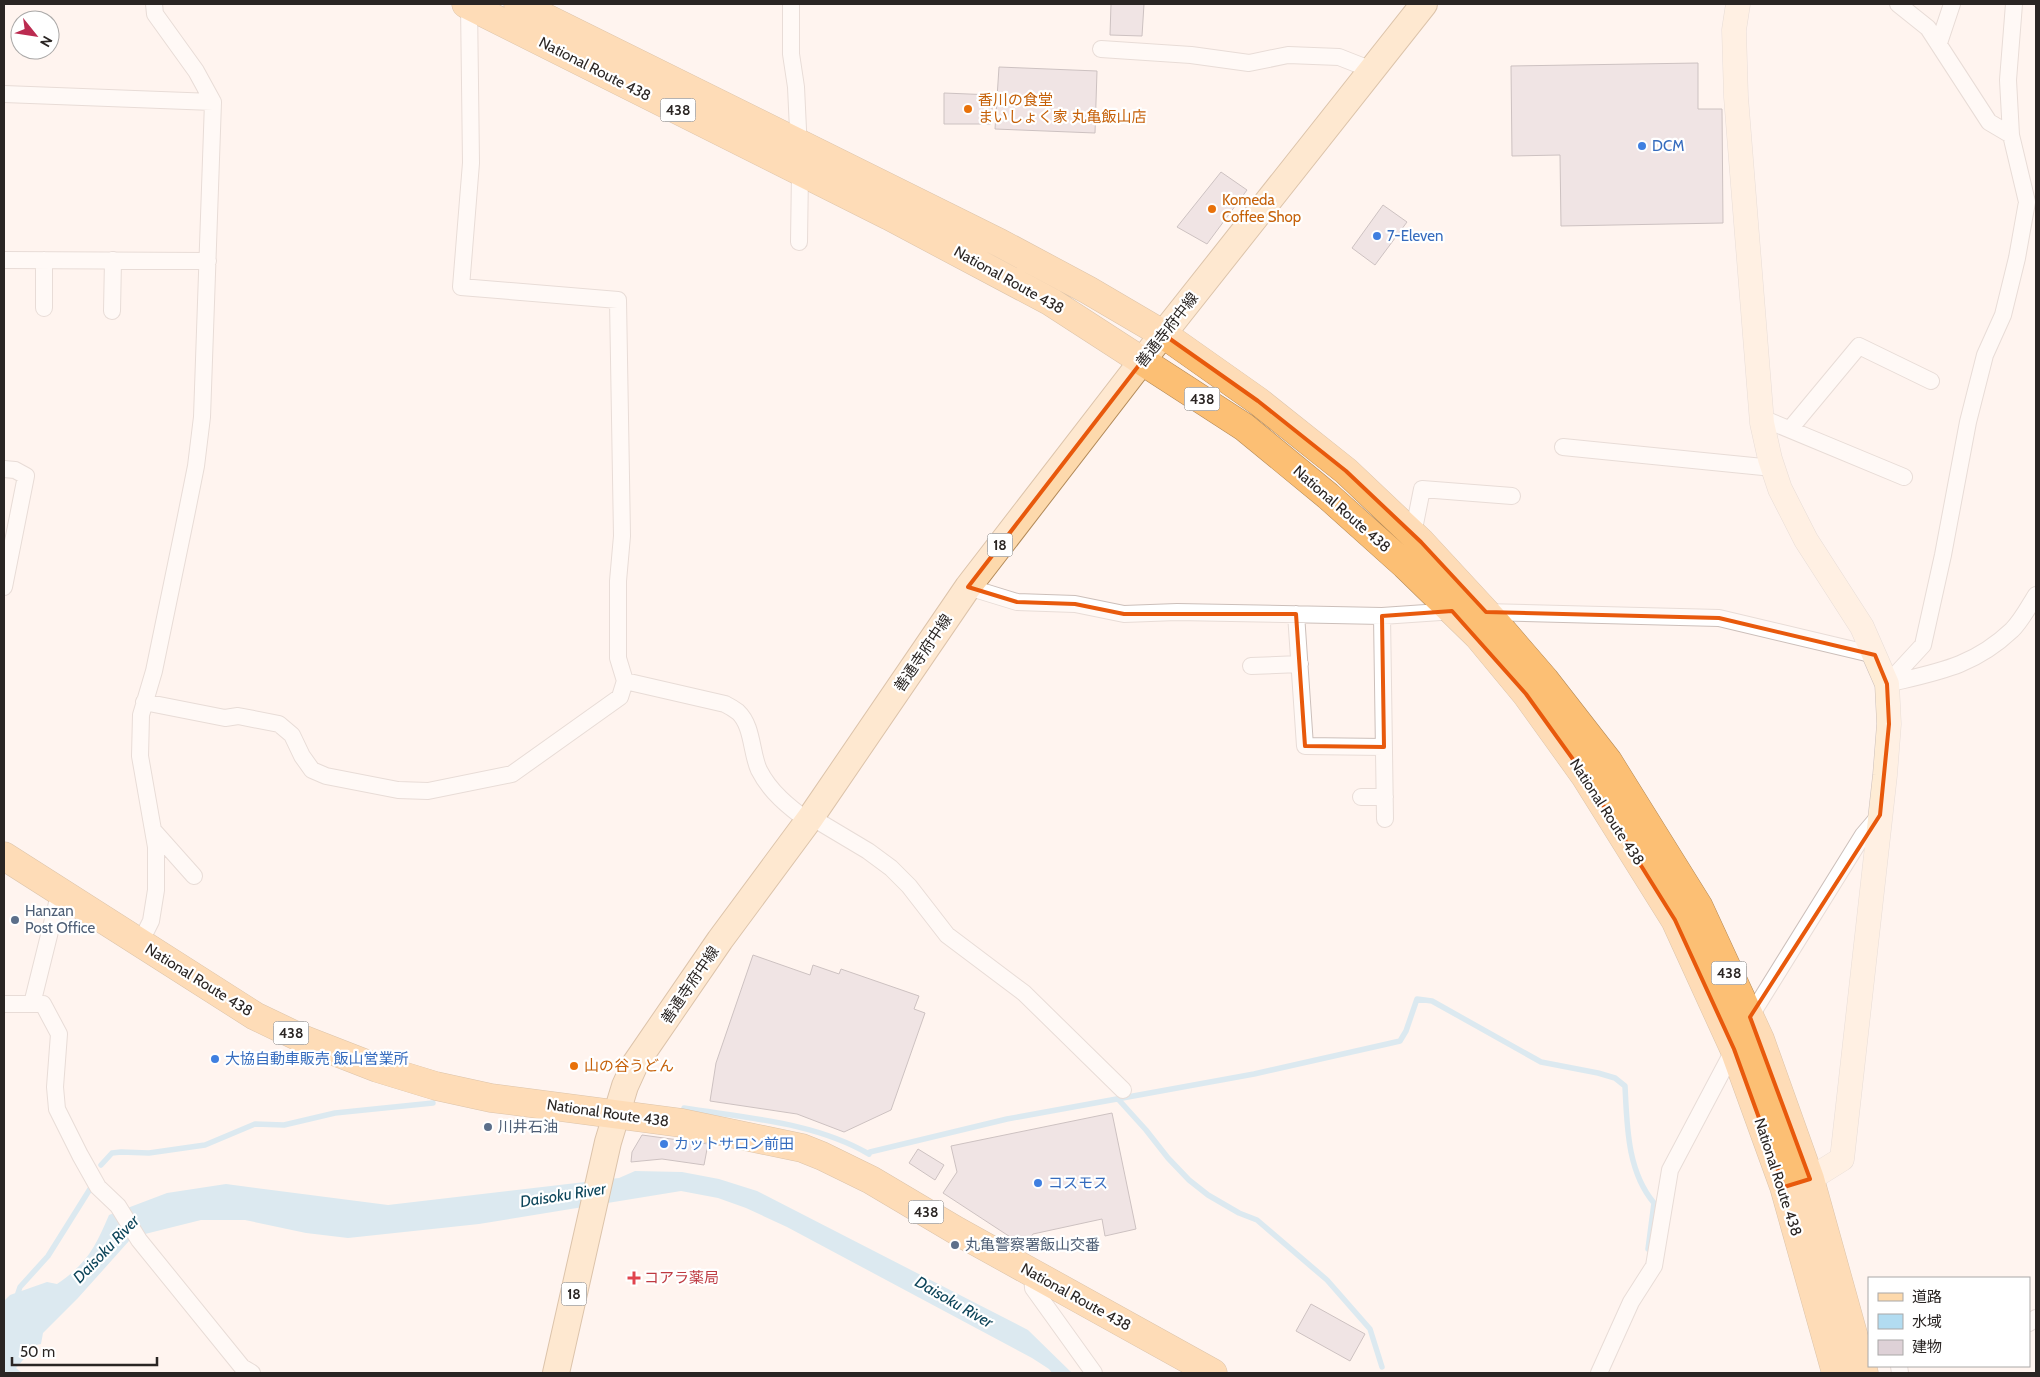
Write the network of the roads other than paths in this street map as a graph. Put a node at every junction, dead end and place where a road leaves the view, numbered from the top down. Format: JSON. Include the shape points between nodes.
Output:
{"nodes":[{"id":1,"x":154,"y":4,"type":"edge"},
{"id":2,"x":468,"y":4,"type":"edge"},
{"id":3,"x":518,"y":4,"type":"edge"},
{"id":4,"x":791,"y":4,"type":"edge"},
{"id":5,"x":1424,"y":4,"type":"edge"},
{"id":6,"x":1738,"y":4,"type":"edge"},
{"id":7,"x":1898,"y":4,"type":"edge"},
{"id":8,"x":1952,"y":4,"type":"edge"},
{"id":9,"x":2014,"y":4,"type":"edge"},
{"id":10,"x":1939,"y":43,"type":"junction"},
{"id":11,"x":1101,"y":49,"type":"dead end"},
{"id":12,"x":1372,"y":70,"type":"junction"},
{"id":13,"x":4,"y":94,"type":"edge"},
{"id":14,"x":213,"y":102,"type":"junction"},
{"id":15,"x":2010,"y":135,"type":"junction"},
{"id":16,"x":799,"y":144,"type":"junction"},
{"id":17,"x":800,"y":172,"type":"junction"},
{"id":18,"x":799,"y":242,"type":"dead end"},
{"id":19,"x":4,"y":260,"type":"edge"},
{"id":20,"x":44,"y":260,"type":"junction"},
{"id":21,"x":113,"y":260,"type":"junction"},
{"id":22,"x":208,"y":261,"type":"junction"},
{"id":23,"x":44,"y":308,"type":"dead end"},
{"id":24,"x":112,"y":311,"type":"dead end"},
{"id":25,"x":1163,"y":334,"type":"junction"},
{"id":26,"x":1143,"y":360,"type":"junction"},
{"id":27,"x":1930,"y":382,"type":"dead end"},
{"id":28,"x":1762,"y":418,"type":"junction"},
{"id":29,"x":1790,"y":430,"type":"junction"},
{"id":30,"x":1563,"y":447,"type":"dead end"},
{"id":31,"x":1773,"y":468,"type":"junction"},
{"id":32,"x":4,"y":469,"type":"edge"},
{"id":33,"x":1904,"y":477,"type":"dead end"},
{"id":34,"x":1512,"y":496,"type":"dead end"},
{"id":35,"x":1413,"y":534,"type":"junction"},
{"id":36,"x":968,"y":587,"type":"junction"},
{"id":37,"x":4,"y":588,"type":"edge"},
{"id":38,"x":2036,"y":595,"type":"edge"},
{"id":39,"x":1452,"y":611,"type":"junction"},
{"id":40,"x":1486,"y":612,"type":"junction"},
{"id":41,"x":1296,"y":614,"type":"junction"},
{"id":42,"x":1382,"y":616,"type":"junction"},
{"id":43,"x":1875,"y":654,"type":"junction"},
{"id":44,"x":1300,"y":664,"type":"junction"},
{"id":45,"x":1251,"y":666,"type":"dead end"},
{"id":46,"x":625,"y":681,"type":"junction"},
{"id":47,"x":1887,"y":684,"type":"junction"},
{"id":48,"x":144,"y":702,"type":"junction"},
{"id":49,"x":1384,"y":746,"type":"junction"},
{"id":50,"x":1361,"y":797,"type":"dead end"},
{"id":51,"x":1385,"y":797,"type":"junction"},
{"id":52,"x":1880,"y":815,"type":"junction"},
{"id":53,"x":809,"y":819,"type":"junction"},
{"id":54,"x":1385,"y":819,"type":"dead end"},
{"id":55,"x":153,"y":830,"type":"junction"},
{"id":56,"x":4,"y":856,"type":"edge"},
{"id":57,"x":194,"y":876,"type":"dead end"},
{"id":58,"x":60,"y":891,"type":"junction"},
{"id":59,"x":140,"y":943,"type":"junction"},
{"id":60,"x":4,"y":1004,"type":"edge"},
{"id":61,"x":32,"y":1004,"type":"junction"},
{"id":62,"x":1750,"y":1017,"type":"junction"},
{"id":63,"x":1734,"y":1049,"type":"junction"},
{"id":64,"x":1123,"y":1090,"type":"dead end"},
{"id":65,"x":617,"y":1114,"type":"junction"},
{"id":66,"x":1810,"y":1179,"type":"junction"},
{"id":67,"x":1784,"y":1187,"type":"junction"},
{"id":68,"x":1032,"y":1272,"type":"junction"},
{"id":69,"x":252,"y":1373,"type":"edge"},
{"id":70,"x":556,"y":1373,"type":"edge"},
{"id":71,"x":1094,"y":1373,"type":"edge"},
{"id":72,"x":1213,"y":1373,"type":"edge"},
{"id":73,"x":1599,"y":1373,"type":"edge"},
{"id":74,"x":1836,"y":1373,"type":"edge"},
{"id":75,"x":1864,"y":1373,"type":"edge"}],
"edges":[{"from":1,"to":14,"type":"street","via":[[154,14],[196,71]]},
{"from":2,"to":17,"type":"highway","name":"National Route 438","number":"438"},
{"from":2,"to":46,"type":"street","via":[[471,163],[461,287],[618,300],[622,536],[618,581],[618,658]]},
{"from":3,"to":16,"type":"highway","name":"National Route 438","number":"438"},
{"from":4,"to":16,"type":"street","via":[[791,54]]},
{"from":5,"to":12,"type":"main road","name":"善通寺府中線","number":"18"},
{"from":6,"to":28,"type":"street","via":[[1734,30],[1736,97]]},
{"from":7,"to":10,"type":"street","via":[[1928,28]]},
{"from":8,"to":10,"type":"street"},
{"from":9,"to":15,"type":"street","via":[[2008,80]]},
{"from":10,"to":15,"type":"street","via":[[1989,122]]},
{"from":11,"to":12,"type":"street","via":[[1249,63],[1288,55],[1340,57]]},
{"from":12,"to":25,"type":"main road","name":"善通寺府中線","number":"18"},
{"from":13,"to":14,"type":"street"},
{"from":14,"to":22,"type":"street"},
{"from":15,"to":47,"type":"street","via":[[2027,202],[2017,258],[2003,315],[1985,355],[1968,422],[1923,645]]},
{"from":16,"to":17,"type":"street"},
{"from":16,"to":25,"type":"highway","name":"National Route 438","number":"438","via":[[1000,243]]},
{"from":17,"to":18,"type":"street"},
{"from":17,"to":26,"type":"highway","name":"National Route 438","number":"438","via":[[1051,302]]},
{"from":19,"to":20,"type":"street"},
{"from":20,"to":21,"type":"street"},
{"from":20,"to":23,"type":"street"},
{"from":21,"to":22,"type":"street"},
{"from":21,"to":24,"type":"street"},
{"from":22,"to":48,"type":"street","via":[[202,416],[196,466],[154,671]]},
{"from":25,"to":26,"type":"main road","name":"善通寺府中線","number":"18"},
{"from":25,"to":35,"type":"highway","name":"National Route 438","number":"438","via":[[1258,401],[1346,472]]},
{"from":26,"to":36,"type":"main road","name":"善通寺府中線","number":"18"},
{"from":26,"to":39,"type":"highway","name":"National Route 438","number":"438","via":[[1244,427],[1328,496]]},
{"from":27,"to":29,"type":"street","via":[[1859,346]]},
{"from":28,"to":29,"type":"street"},
{"from":28,"to":31,"type":"street"},
{"from":29,"to":33,"type":"street"},
{"from":30,"to":31,"type":"street"},
{"from":31,"to":43,"type":"street","via":[[1806,540],[1862,627]]},
{"from":32,"to":37,"type":"street","via":[[16,470],[26,476]]},
{"from":34,"to":35,"type":"street","via":[[1422,489]]},
{"from":35,"to":40,"type":"highway","name":"National Route 438","number":"438"},
{"from":36,"to":41,"type":"street","via":[[1018,602],[1075,604],[1124,614]]},
{"from":36,"to":53,"type":"main road","name":"善通寺府中線","number":"18"},
{"from":38,"to":47,"type":"street","via":[[2013,629],[1978,656],[1947,670]]},
{"from":39,"to":40,"type":"street"},
{"from":39,"to":42,"type":"street"},
{"from":39,"to":63,"type":"highway","name":"National Route 438","number":"438","via":[[1478,636],[1526,694],[1585,776],[1675,920]]},
{"from":40,"to":43,"type":"street","via":[[1719,618]]},
{"from":40,"to":62,"type":"highway","name":"National Route 438","number":"438","via":[[1608,760],[1699,907]]},
{"from":41,"to":42,"type":"street"},
{"from":41,"to":44,"type":"street"},
{"from":42,"to":49,"type":"street"},
{"from":43,"to":47,"type":"street"},
{"from":44,"to":45,"type":"street"},
{"from":44,"to":49,"type":"street","via":[[1305,746]]},
{"from":46,"to":48,"type":"street","via":[[620,697],[512,774],[428,791],[398,790],[326,776],[312,770],[292,735],[278,724],[238,716],[225,718]]},
{"from":46,"to":53,"type":"street","via":[[724,704],[739,712],[759,770],[769,787]]},
{"from":47,"to":52,"type":"street","via":[[1889,724]]},
{"from":48,"to":55,"type":"street","via":[[140,756]]},
{"from":49,"to":51,"type":"street"},
{"from":50,"to":51,"type":"street"},
{"from":51,"to":54,"type":"street"},
{"from":52,"to":62,"type":"street","via":[[1863,836]]},
{"from":52,"to":66,"type":"street","via":[[1842,1159]]},
{"from":53,"to":64,"type":"street","via":[[868,851],[891,868],[947,935],[1024,993]]},
{"from":53,"to":65,"type":"main road","name":"善通寺府中線","number":"18","via":[[635,1064]]},
{"from":55,"to":57,"type":"street"},
{"from":55,"to":59,"type":"street","via":[[156,890],[151,921]]},
{"from":56,"to":58,"type":"highway","name":"National Route 438","number":"438"},
{"from":58,"to":59,"type":"highway","name":"National Route 438","number":"438"},
{"from":58,"to":61,"type":"street"},
{"from":59,"to":65,"type":"highway","name":"National Route 438","number":"438","via":[[255,1016],[356,1061],[436,1086],[491,1098]]},
{"from":60,"to":61,"type":"street"},
{"from":61,"to":69,"type":"street","via":[[43,1004],[59,1034],[55,1087],[57,1109],[98,1187],[118,1206],[139,1240],[242,1368]]},
{"from":62,"to":66,"type":"highway","name":"National Route 438","number":"438"},
{"from":63,"to":67,"type":"highway","name":"National Route 438","number":"438"},
{"from":63,"to":73,"type":"street","via":[[1670,1170],[1654,1266],[1630,1302]]},
{"from":65,"to":68,"type":"highway","name":"National Route 438","number":"438","via":[[781,1143],[822,1156],[871,1180]]},
{"from":65,"to":70,"type":"main road","name":"善通寺府中線","number":"18"},
{"from":66,"to":67,"type":"street"},
{"from":66,"to":75,"type":"highway","name":"National Route 438","number":"438"},
{"from":67,"to":74,"type":"highway","name":"National Route 438","number":"438"},
{"from":68,"to":71,"type":"street","via":[[1033,1288]]},
{"from":68,"to":72,"type":"highway","name":"National Route 438","number":"438"}]}
